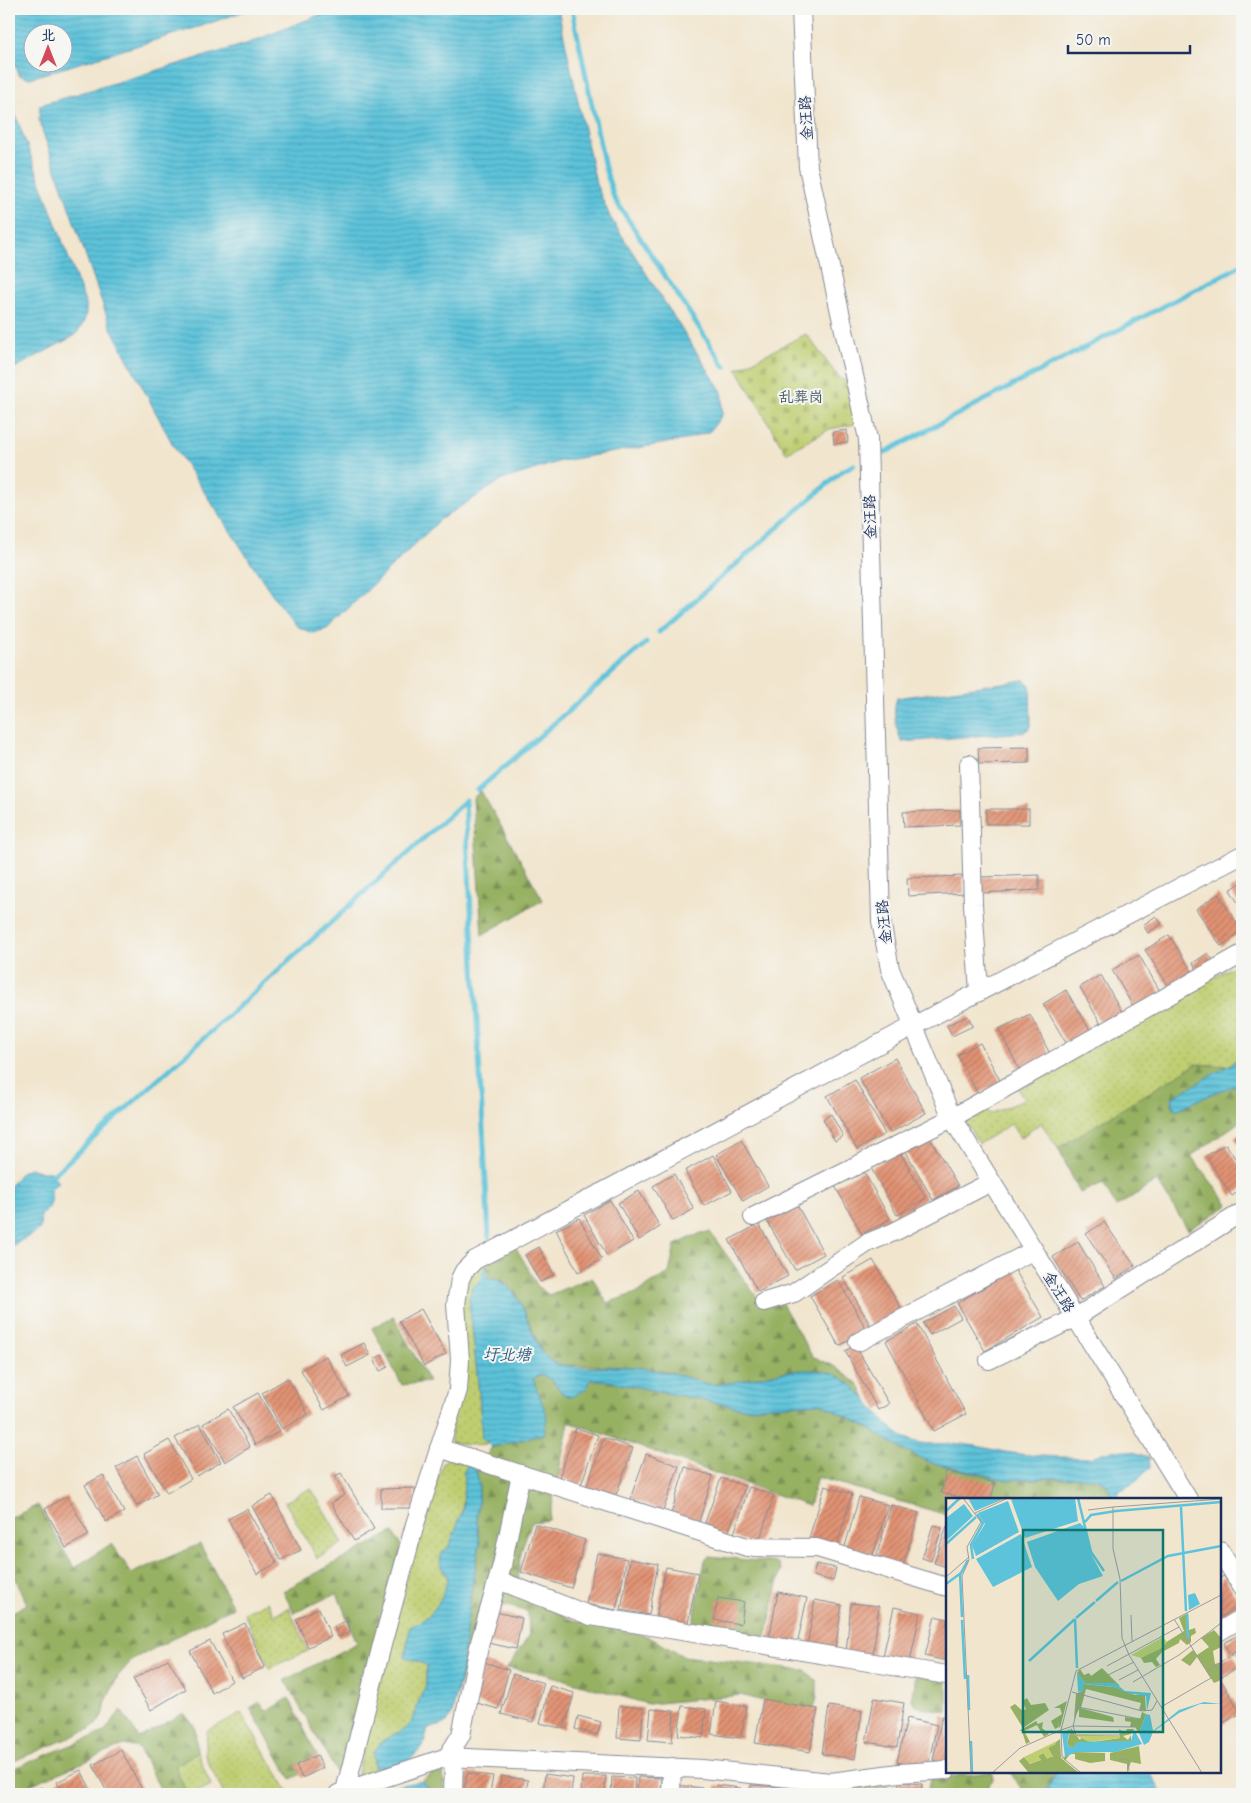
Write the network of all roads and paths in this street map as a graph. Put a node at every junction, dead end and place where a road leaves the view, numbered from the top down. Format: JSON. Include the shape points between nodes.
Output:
{"nodes":[{"id":1,"x":801,"y":9,"type":"edge"},
{"id":2,"x":969,"y":764,"type":"dead end"},
{"id":3,"x":1242,"y":855,"type":"edge"},
{"id":4,"x":1242,"y":954,"type":"edge"},
{"id":5,"x":979,"y":992,"type":"junction"},
{"id":6,"x":914,"y":1026,"type":"junction"},
{"id":7,"x":952,"y":1118,"type":"junction"},
{"id":8,"x":991,"y":1182,"type":"junction"},
{"id":9,"x":1242,"y":1212,"type":"edge"},
{"id":10,"x":753,"y":1217,"type":"dead end"},
{"id":11,"x":1034,"y":1250,"type":"junction"},
{"id":12,"x":764,"y":1302,"type":"dead end"},
{"id":13,"x":1075,"y":1318,"type":"junction"},
{"id":14,"x":858,"y":1342,"type":"dead end"},
{"id":15,"x":989,"y":1360,"type":"dead end"},
{"id":16,"x":439,"y":1448,"type":"junction"},
{"id":17,"x":522,"y":1474,"type":"junction"},
{"id":18,"x":1187,"y":1498,"type":"edge"},
{"id":19,"x":1221,"y":1552,"type":"edge"},
{"id":20,"x":498,"y":1580,"type":"junction"},
{"id":21,"x":1241,"y":1582,"type":"edge"},
{"id":22,"x":946,"y":1587,"type":"edge"},
{"id":23,"x":1242,"y":1618,"type":"edge"},
{"id":24,"x":1221,"y":1630,"type":"edge"},
{"id":25,"x":946,"y":1675,"type":"edge"},
{"id":26,"x":450,"y":1757,"type":"junction"},
{"id":27,"x":672,"y":1767,"type":"junction"},
{"id":28,"x":946,"y":1770,"type":"edge"},
{"id":29,"x":343,"y":1793,"type":"edge"},
{"id":30,"x":453,"y":1794,"type":"edge"},
{"id":31,"x":671,"y":1794,"type":"edge"}],
"edges":[{"from":1,"to":6,"type":"street","name":"金汪路","via":[[808,167],[868,439],[882,921],[890,969]]},
{"from":2,"to":5,"type":"street"},
{"from":3,"to":5,"type":"street"},
{"from":4,"to":7,"type":"street"},
{"from":5,"to":6,"type":"street"},
{"from":6,"to":7,"type":"street","name":"金汪路"},
{"from":6,"to":16,"type":"street","via":[[475,1260],[460,1279],[456,1304],[460,1360],[458,1390]]},
{"from":7,"to":8,"type":"street","name":"金汪路"},
{"from":7,"to":10,"type":"street"},
{"from":8,"to":11,"type":"street","name":"金汪路"},
{"from":8,"to":12,"type":"street","via":[[867,1244],[794,1293]]},
{"from":9,"to":13,"type":"street"},
{"from":11,"to":13,"type":"street","name":"金汪路"},
{"from":11,"to":14,"type":"street"},
{"from":13,"to":15,"type":"street"},
{"from":13,"to":18,"type":"street","name":"金汪路"},
{"from":16,"to":17,"type":"street"},
{"from":16,"to":29,"type":"street"},
{"from":17,"to":20,"type":"street"},
{"from":17,"to":22,"type":"street","via":[[746,1547],[817,1548]]},
{"from":19,"to":21,"type":"street"},
{"from":20,"to":25,"type":"street","via":[[591,1616]]},
{"from":20,"to":26,"type":"street","via":[[480,1642],[460,1735]]},
{"from":23,"to":24,"type":"street"},
{"from":26,"to":27,"type":"street"},
{"from":26,"to":29,"type":"street"},
{"from":26,"to":30,"type":"street"},
{"from":27,"to":28,"type":"street","via":[[831,1782]]},
{"from":27,"to":31,"type":"street"}]}
